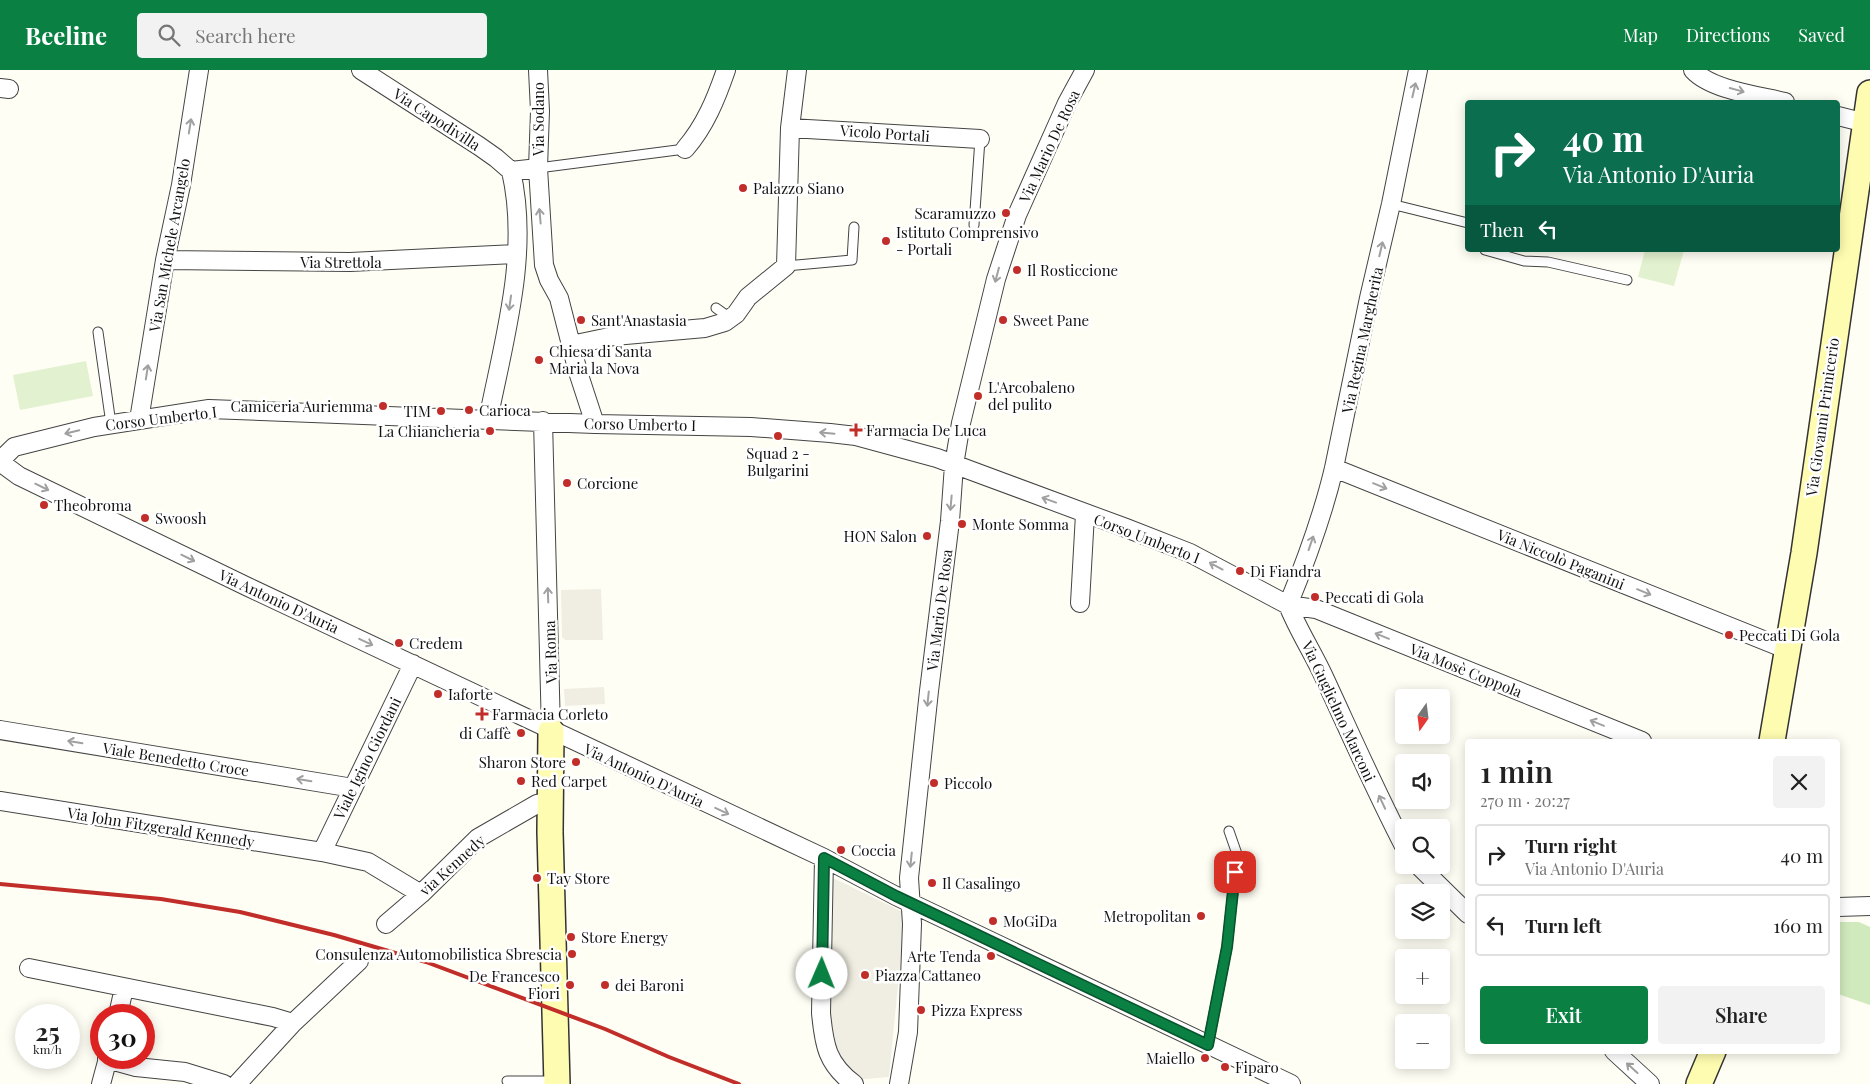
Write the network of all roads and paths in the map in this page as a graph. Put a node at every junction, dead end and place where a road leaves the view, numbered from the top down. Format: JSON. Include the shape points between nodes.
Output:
{"nodes":[{"id":1,"x":199,"y":70,"type":"edge"},
{"id":2,"x":361,"y":70,"type":"edge"},
{"id":3,"x":538,"y":70,"type":"edge"},
{"id":4,"x":726,"y":70,"type":"edge"},
{"id":5,"x":797,"y":70,"type":"edge"},
{"id":6,"x":1085,"y":70,"type":"edge"},
{"id":7,"x":1418,"y":70,"type":"edge"},
{"id":8,"x":1693,"y":70,"type":"edge"},
{"id":9,"x":1870,"y":93,"type":"edge"},
{"id":10,"x":1777,"y":100,"type":"edge"},
{"id":11,"x":1840,"y":117,"type":"edge"},
{"id":12,"x":1868,"y":124,"type":"edge"},
{"id":13,"x":790,"y":128,"type":"junction"},
{"id":14,"x":980,"y":139,"type":"joint"},
{"id":15,"x":685,"y":149,"type":"joint"},
{"id":16,"x":538,"y":168,"type":"junction"},
{"id":17,"x":511,"y":171,"type":"junction"},
{"id":18,"x":1391,"y":204,"type":"junction"},
{"id":19,"x":1465,"y":222,"type":"edge"},
{"id":20,"x":974,"y":225,"type":"dead end"},
{"id":21,"x":854,"y":227,"type":"dead end"},
{"id":22,"x":1492,"y":252,"type":"edge"},
{"id":23,"x":517,"y":254,"type":"junction"},
{"id":24,"x":164,"y":260,"type":"junction"},
{"id":25,"x":786,"y":266,"type":"junction"},
{"id":26,"x":1627,"y":280,"type":"dead end"},
{"id":27,"x":98,"y":332,"type":"dead end"},
{"id":28,"x":571,"y":345,"type":"junction"},
{"id":29,"x":139,"y":420,"type":"junction"},
{"id":30,"x":488,"y":420,"type":"junction"},
{"id":31,"x":543,"y":421,"type":"junction"},
{"id":32,"x":112,"y":424,"type":"junction"},
{"id":33,"x":595,"y":424,"type":"junction"},
{"id":34,"x":0,"y":461,"type":"edge"},
{"id":35,"x":954,"y":465,"type":"junction"},
{"id":36,"x":1334,"y":468,"type":"junction"},
{"id":37,"x":1085,"y":514,"type":"junction"},
{"id":38,"x":1080,"y":603,"type":"dead end"},
{"id":39,"x":1288,"y":605,"type":"junction"},
{"id":40,"x":1788,"y":650,"type":"junction"},
{"id":41,"x":413,"y":664,"type":"junction"},
{"id":42,"x":0,"y":730,"type":"edge"},
{"id":43,"x":551,"y":731,"type":"junction"},
{"id":44,"x":1637,"y":739,"type":"edge"},
{"id":45,"x":1772,"y":739,"type":"edge"},
{"id":46,"x":352,"y":788,"type":"junction"},
{"id":47,"x":0,"y":802,"type":"edge"},
{"id":48,"x":551,"y":802,"type":"junction"},
{"id":49,"x":1395,"y":828,"type":"edge"},
{"id":50,"x":1230,"y":831,"type":"dead end"},
{"id":51,"x":322,"y":852,"type":"junction"},
{"id":52,"x":824,"y":858,"type":"junction"},
{"id":53,"x":1427,"y":874,"type":"edge"},
{"id":54,"x":421,"y":894,"type":"junction"},
{"id":55,"x":912,"y":903,"type":"junction"},
{"id":56,"x":1870,"y":906,"type":"edge"},
{"id":57,"x":1840,"y":907,"type":"edge"},
{"id":58,"x":1465,"y":911,"type":"edge"},
{"id":59,"x":386,"y":924,"type":"dead end"},
{"id":60,"x":359,"y":961,"type":"dead end"},
{"id":61,"x":30,"y":968,"type":"dead end"},
{"id":62,"x":124,"y":988,"type":"junction"},
{"id":63,"x":120,"y":1004,"type":"edge"},
{"id":64,"x":294,"y":1023,"type":"junction"},
{"id":65,"x":1208,"y":1045,"type":"junction"},
{"id":66,"x":1617,"y":1054,"type":"edge"},
{"id":67,"x":1712,"y":1054,"type":"edge"},
{"id":68,"x":1720,"y":1054,"type":"edge"},
{"id":69,"x":104,"y":1069,"type":"edge"},
{"id":70,"x":155,"y":1069,"type":"edge"},
{"id":71,"x":507,"y":1081,"type":"dead end"},
{"id":72,"x":557,"y":1083,"type":"edge"},
{"id":73,"x":1286,"y":1083,"type":"edge"},
{"id":74,"x":101,"y":1084,"type":"edge"},
{"id":75,"x":224,"y":1084,"type":"edge"},
{"id":76,"x":237,"y":1084,"type":"edge"},
{"id":77,"x":854,"y":1084,"type":"edge"},
{"id":78,"x":899,"y":1084,"type":"edge"},
{"id":79,"x":1650,"y":1084,"type":"edge"},
{"id":80,"x":1699,"y":1084,"type":"edge"},
{"id":81,"x":1715,"y":1084,"type":"edge"}],
"edges":[{"from":24,"to":1,"type":"street","name":"Via San Michele Arcangelo","one_way":true},
{"from":2,"to":17,"type":"street","name":"Via Capodivilla","via":[[479,146]]},
{"from":3,"to":16,"type":"street","name":"Via Sodano"},
{"from":4,"to":15,"type":"street","via":[[698,134]]},
{"from":5,"to":13,"type":"street"},
{"from":6,"to":35,"type":"street","name":"Via Mario De Rosa","one_way":true,"via":[[1035,172],[1000,265],[961,422]]},
{"from":18,"to":7,"type":"street","name":"Via Regina Margherita","one_way":true},
{"from":8,"to":10,"type":"street","one_way":true,"via":[[1724,87]]},
{"from":9,"to":12,"type":"street","name":"Via Giovanni Primicerio"},
{"from":11,"to":12,"type":"street"},
{"from":12,"to":40,"type":"street","name":"Via Giovanni Primicerio"},
{"from":13,"to":14,"type":"street","name":"Vicolo Portali"},
{"from":13,"to":25,"type":"street"},
{"from":14,"to":20,"type":"lane"},
{"from":15,"to":16,"type":"lane"},
{"from":16,"to":17,"type":"street"},
{"from":28,"to":16,"type":"street","name":"Via Sodano","one_way":true,"via":[[559,298],[544,265]]},
{"from":17,"to":23,"type":"street","via":[[517,206]]},
{"from":18,"to":19,"type":"lane"},
{"from":36,"to":18,"type":"street","name":"Via Regina Margherita","one_way":true},
{"from":21,"to":25,"type":"lane","via":[[852,260]]},
{"from":22,"to":26,"type":"lane"},
{"from":23,"to":24,"type":"street","name":"Via Strettola","via":[[370,262]]},
{"from":23,"to":30,"type":"street","one_way":true},
{"from":29,"to":24,"type":"street","name":"Via San Michele Arcangelo","one_way":true},
{"from":25,"to":28,"type":"street","via":[[748,297],[736,314],[723,313],[725,322],[705,328],[614,336]]},
{"from":27,"to":32,"type":"lane"},
{"from":28,"to":33,"type":"street","name":"Via Sodano"},
{"from":29,"to":30,"type":"street","name":"Corso Umberto I","via":[[209,409]]},
{"from":29,"to":32,"type":"street","name":"Corso Umberto I"},
{"from":30,"to":31,"type":"street","name":"Corso Umberto I"},
{"from":31,"to":33,"type":"street","name":"Corso Umberto I"},
{"from":43,"to":31,"type":"street","name":"Via Roma","one_way":true},
{"from":32,"to":34,"type":"street","name":"Corso Umberto I","one_way":true,"via":[[14,447]]},
{"from":35,"to":33,"type":"street","name":"Corso Umberto I","one_way":true,"via":[[918,452],[856,436],[830,433],[751,427]]},
{"from":34,"to":41,"type":"street","name":"Via Antonio D'Auria","one_way":true,"via":[[19,476],[52,493]]},
{"from":37,"to":35,"type":"street","name":"Corso Umberto I","one_way":true},
{"from":35,"to":55,"type":"street","name":"Via Mario De Rosa","one_way":true,"via":[[910,878]]},
{"from":39,"to":36,"type":"street","name":"Via Regina Margherita","one_way":true},
{"from":36,"to":40,"type":"street","name":"Via Niccolò Paganini","one_way":true},
{"from":37,"to":38,"type":"street"},
{"from":39,"to":37,"type":"street","name":"Corso Umberto I","one_way":true,"via":[[1190,552]]},
{"from":44,"to":39,"type":"street","name":"Via Mosè Coppola","one_way":true,"via":[[1316,608]]},
{"from":49,"to":39,"type":"street","name":"Via Guglielmo Marconi","one_way":true},
{"from":40,"to":45,"type":"street","name":"Via Giovanni Primicerio"},
{"from":41,"to":43,"type":"street","name":"Via Antonio D'Auria"},
{"from":41,"to":46,"type":"street","name":"Viale Igino Giordani"},
{"from":46,"to":42,"type":"street","name":"Viale Benedetto Croce","one_way":true},
{"from":43,"to":48,"type":"street","name":"Via Roma"},
{"from":43,"to":52,"type":"street","name":"Via Antonio D'Auria","one_way":true},
{"from":46,"to":51,"type":"street","name":"Viale Igino Giordani"},
{"from":47,"to":51,"type":"street","name":"Via John Fitzgerald Kennedy"},
{"from":48,"to":54,"type":"street","name":"via Kennedy","via":[[537,804],[478,838]]},
{"from":48,"to":72,"type":"street","name":"Via Roma"},
{"from":50,"to":65,"type":"lane","via":[[1237,854],[1227,947]]},
{"from":51,"to":54,"type":"street","name":"Via John Fitzgerald Kennedy","via":[[368,862]]},
{"from":52,"to":55,"type":"street","name":"Via Antonio D'Auria"},
{"from":52,"to":77,"type":"street","via":[[823,1031],[826,1048],[837,1068]]},
{"from":53,"to":58,"type":"street"},
{"from":54,"to":59,"type":"street","name":"via Kennedy"},
{"from":55,"to":65,"type":"street","name":"Via Antonio D'Auria"},
{"from":55,"to":78,"type":"street","name":"Via Mario De Rosa","via":[[908,1032]]},
{"from":56,"to":57,"type":"street"},
{"from":60,"to":64,"type":"street"},
{"from":61,"to":62,"type":"street"},
{"from":62,"to":63,"type":"street"},
{"from":62,"to":64,"type":"street","via":[[273,1016]]},
{"from":64,"to":76,"type":"street"},
{"from":65,"to":73,"type":"street","name":"Via Antonio D'Auria"},
{"from":79,"to":66,"type":"street","one_way":true},
{"from":67,"to":80,"type":"street"},
{"from":68,"to":81,"type":"street"},
{"from":69,"to":74,"type":"street"},
{"from":70,"to":75,"type":"street","via":[[185,1072]]},
{"from":71,"to":72,"type":"lane"}]}
